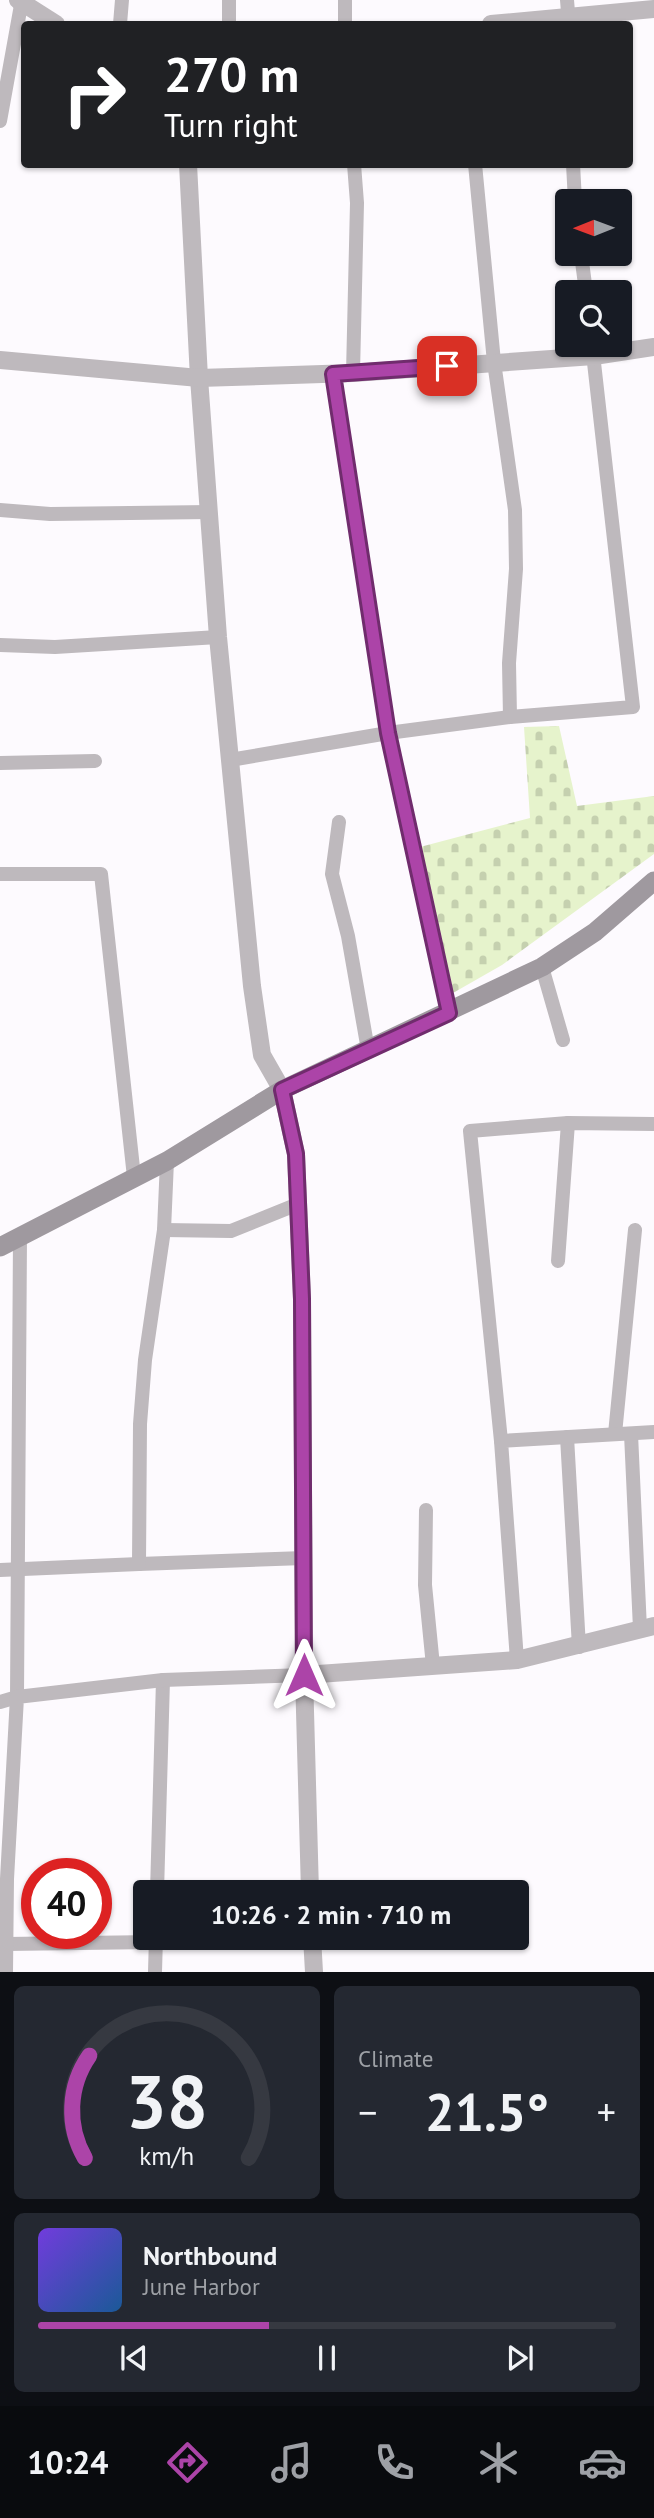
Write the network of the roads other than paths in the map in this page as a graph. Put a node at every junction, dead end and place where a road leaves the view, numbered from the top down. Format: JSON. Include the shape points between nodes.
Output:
{"nodes":[{"id":1,"x":122,"y":0,"type":"edge"},
{"id":2,"x":229,"y":0,"type":"edge"},
{"id":3,"x":345,"y":0,"type":"edge"},
{"id":4,"x":20,"y":2,"type":"edge"},
{"id":5,"x":654,"y":9,"type":"edge"},
{"id":6,"x":568,"y":14,"type":"edge"},
{"id":7,"x":50,"y":21,"type":"edge"},
{"id":8,"x":120,"y":21,"type":"edge"},
{"id":9,"x":229,"y":21,"type":"edge"},
{"id":10,"x":345,"y":21,"type":"edge"},
{"id":11,"x":514,"y":21,"type":"edge"},
{"id":12,"x":0,"y":121,"type":"edge"},
{"id":13,"x":188,"y":168,"type":"edge"},
{"id":14,"x":354,"y":168,"type":"edge"},
{"id":15,"x":475,"y":168,"type":"edge"},
{"id":16,"x":573,"y":168,"type":"edge"},
{"id":17,"x":574,"y":189,"type":"edge"},
{"id":18,"x":654,"y":347,"type":"edge"},
{"id":19,"x":632,"y":348,"type":"edge"},
{"id":20,"x":555,"y":355,"type":"edge"},
{"id":21,"x":594,"y":357,"type":"edge"},
{"id":22,"x":0,"y":360,"type":"edge"},
{"id":23,"x":494,"y":362,"type":"junction"},
{"id":24,"x":353,"y":373,"type":"junction"},
{"id":25,"x":333,"y":374,"type":"junction"},
{"id":26,"x":199,"y":378,"type":"junction"},
{"id":27,"x":0,"y":510,"type":"edge"},
{"id":28,"x":210,"y":512,"type":"junction"},
{"id":29,"x":218,"y":637,"type":"junction"},
{"id":30,"x":0,"y":645,"type":"edge"},
{"id":31,"x":510,"y":717,"type":"junction"},
{"id":32,"x":388,"y":733,"type":"junction"},
{"id":33,"x":230,"y":760,"type":"junction"},
{"id":34,"x":95,"y":761,"type":"dead end"},
{"id":35,"x":0,"y":763,"type":"edge"},
{"id":36,"x":339,"y":822,"type":"dead end"},
{"id":37,"x":0,"y":874,"type":"edge"},
{"id":38,"x":653,"y":889,"type":"edge"},
{"id":39,"x":542,"y":967,"type":"junction"},
{"id":40,"x":449,"y":1013,"type":"junction"},
{"id":41,"x":563,"y":1040,"type":"dead end"},
{"id":42,"x":368,"y":1051,"type":"junction"},
{"id":43,"x":282,"y":1090,"type":"junction"},
{"id":44,"x":568,"y":1123,"type":"junction"},
{"id":45,"x":654,"y":1124,"type":"edge"},
{"id":46,"x":166,"y":1161,"type":"junction"},
{"id":47,"x":134,"y":1177,"type":"junction"},
{"id":48,"x":298,"y":1204,"type":"junction"},
{"id":49,"x":164,"y":1230,"type":"junction"},
{"id":50,"x":635,"y":1230,"type":"dead end"},
{"id":51,"x":20,"y":1237,"type":"junction"},
{"id":52,"x":0,"y":1247,"type":"edge"},
{"id":53,"x":558,"y":1261,"type":"dead end"},
{"id":54,"x":654,"y":1432,"type":"edge"},
{"id":55,"x":623,"y":1434,"type":"junction"},
{"id":56,"x":568,"y":1437,"type":"junction"},
{"id":57,"x":501,"y":1441,"type":"junction"},
{"id":58,"x":426,"y":1510,"type":"dead end"},
{"id":59,"x":304,"y":1558,"type":"junction"},
{"id":60,"x":139,"y":1564,"type":"junction"},
{"id":61,"x":0,"y":1570,"type":"edge"},
{"id":62,"x":20,"y":1570,"type":"junction"},
{"id":63,"x":647,"y":1627,"type":"edge"},
{"id":64,"x":579,"y":1647,"type":"junction"},
{"id":65,"x":517,"y":1660,"type":"junction"},
{"id":66,"x":433,"y":1666,"type":"junction"},
{"id":67,"x":304,"y":1675,"type":"junction"},
{"id":68,"x":163,"y":1680,"type":"junction"},
{"id":69,"x":18,"y":1697,"type":"junction"},
{"id":70,"x":0,"y":1702,"type":"edge"},
{"id":71,"x":157,"y":1880,"type":"edge"},
{"id":72,"x":310,"y":1880,"type":"edge"},
{"id":73,"x":133,"y":1941,"type":"edge"},
{"id":74,"x":6,"y":1944,"type":"junction"},
{"id":75,"x":155,"y":1950,"type":"edge"},
{"id":76,"x":313,"y":1950,"type":"edge"},
{"id":77,"x":6,"y":1972,"type":"edge"},
{"id":78,"x":155,"y":1972,"type":"edge"},
{"id":79,"x":314,"y":1972,"type":"edge"}],
"edges":[{"from":1,"to":8,"type":"street"},
{"from":2,"to":9,"type":"street"},
{"from":3,"to":10,"type":"street"},
{"from":4,"to":7,"type":"street"},
{"from":4,"to":12,"type":"street"},
{"from":5,"to":6,"type":"street"},
{"from":6,"to":11,"type":"street"},
{"from":13,"to":26,"type":"street"},
{"from":14,"to":24,"type":"street"},
{"from":15,"to":23,"type":"street"},
{"from":16,"to":17,"type":"street"},
{"from":18,"to":19,"type":"street"},
{"from":20,"to":23,"type":"street"},
{"from":21,"to":31,"type":"street","via":[[633,707]]},
{"from":22,"to":26,"type":"street"},
{"from":23,"to":24,"type":"street"},
{"from":23,"to":31,"type":"street","via":[[515,510]]},
{"from":24,"to":25,"type":"street"},
{"from":25,"to":26,"type":"street"},
{"from":25,"to":32,"type":"street"},
{"from":26,"to":28,"type":"street"},
{"from":27,"to":28,"type":"street","via":[[50,514]]},
{"from":28,"to":29,"type":"street"},
{"from":29,"to":30,"type":"street","via":[[55,647]]},
{"from":29,"to":33,"type":"street"},
{"from":31,"to":32,"type":"street"},
{"from":32,"to":33,"type":"street"},
{"from":32,"to":40,"type":"street"},
{"from":33,"to":43,"type":"street","via":[[262,1055]]},
{"from":34,"to":35,"type":"street"},
{"from":36,"to":42,"type":"street","via":[[332,874]]},
{"from":37,"to":47,"type":"street","via":[[101,874]]},
{"from":38,"to":39,"type":"main road"},
{"from":39,"to":40,"type":"main road"},
{"from":39,"to":41,"type":"street"},
{"from":40,"to":42,"type":"main road"},
{"from":42,"to":43,"type":"main road"},
{"from":43,"to":46,"type":"main road"},
{"from":43,"to":48,"type":"street","via":[[296,1154]]},
{"from":44,"to":45,"type":"street"},
{"from":44,"to":53,"type":"street"},
{"from":44,"to":57,"type":"street","via":[[470,1131]]},
{"from":46,"to":47,"type":"main road"},
{"from":46,"to":49,"type":"street"},
{"from":47,"to":51,"type":"main road"},
{"from":48,"to":49,"type":"street","via":[[231,1231]]},
{"from":48,"to":59,"type":"street"},
{"from":49,"to":60,"type":"street","via":[[140,1424]]},
{"from":50,"to":55,"type":"street"},
{"from":51,"to":52,"type":"main road"},
{"from":51,"to":62,"type":"street"},
{"from":54,"to":55,"type":"street"},
{"from":55,"to":56,"type":"street"},
{"from":55,"to":63,"type":"street"},
{"from":56,"to":57,"type":"street"},
{"from":56,"to":64,"type":"street"},
{"from":57,"to":65,"type":"street"},
{"from":58,"to":66,"type":"street","via":[[425,1585]]},
{"from":59,"to":60,"type":"street"},
{"from":59,"to":67,"type":"street"},
{"from":60,"to":62,"type":"street"},
{"from":61,"to":62,"type":"street"},
{"from":62,"to":69,"type":"street"},
{"from":63,"to":64,"type":"street"},
{"from":64,"to":65,"type":"street"},
{"from":65,"to":66,"type":"street"},
{"from":66,"to":67,"type":"street"},
{"from":67,"to":68,"type":"street"},
{"from":67,"to":72,"type":"street"},
{"from":68,"to":69,"type":"street"},
{"from":68,"to":71,"type":"street"},
{"from":69,"to":70,"type":"street"},
{"from":69,"to":74,"type":"street"},
{"from":73,"to":74,"type":"street"},
{"from":74,"to":77,"type":"street"},
{"from":75,"to":78,"type":"street"},
{"from":76,"to":79,"type":"street"}]}
